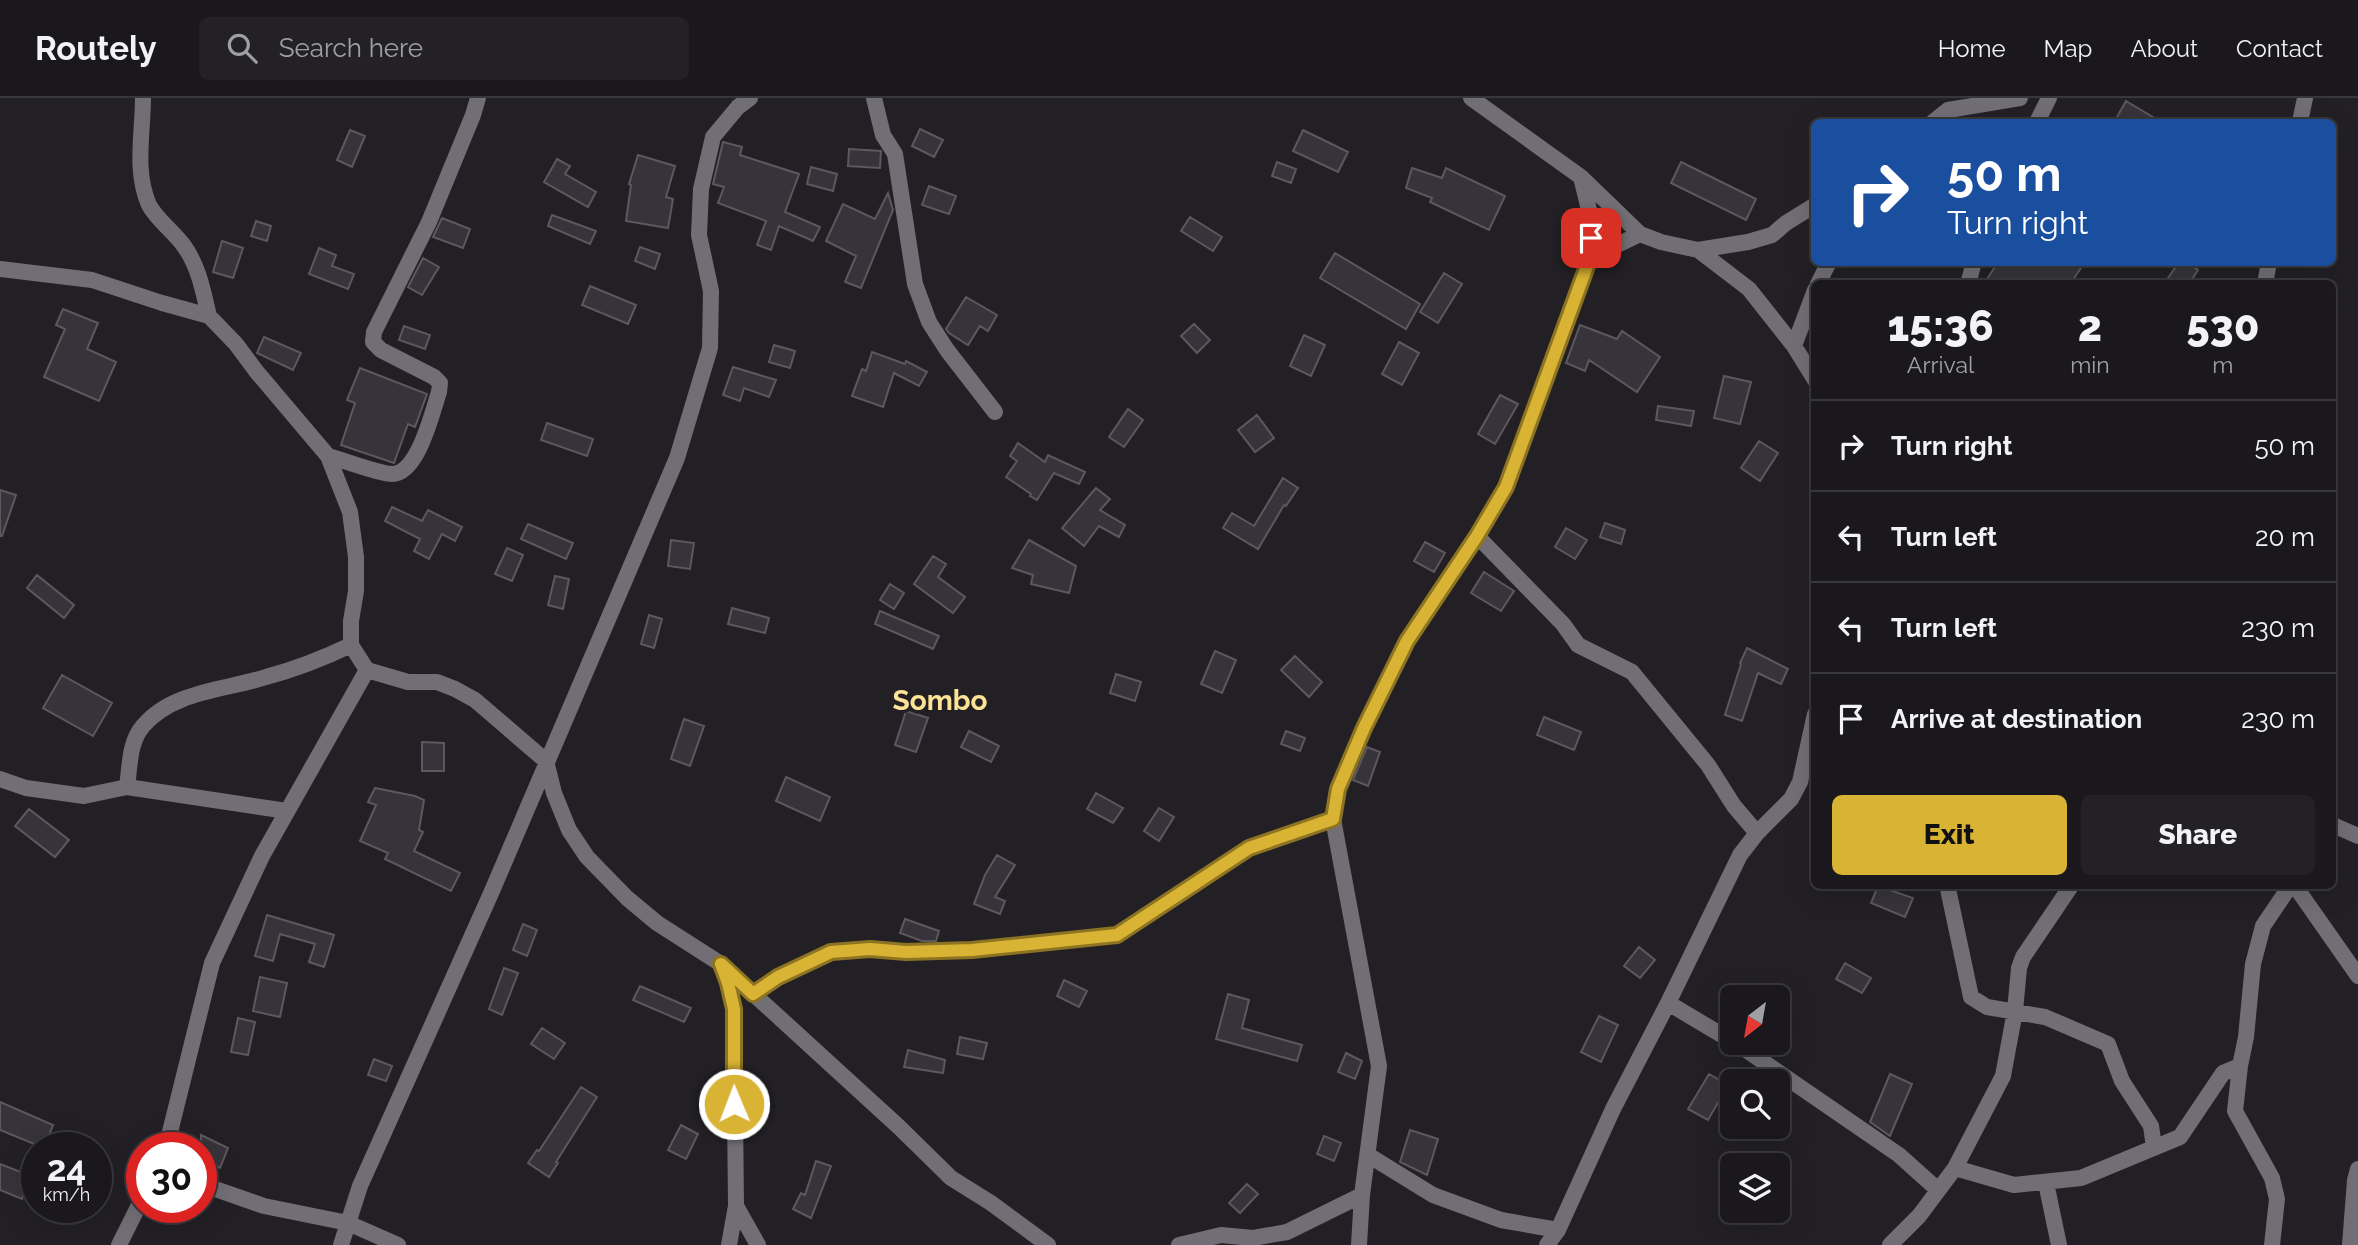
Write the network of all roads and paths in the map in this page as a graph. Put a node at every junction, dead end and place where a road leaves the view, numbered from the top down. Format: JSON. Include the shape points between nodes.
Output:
{"nodes":[{"id":1,"x":143,"y":98,"type":"edge"},
{"id":2,"x":478,"y":98,"type":"edge"},
{"id":3,"x":750,"y":98,"type":"edge"},
{"id":4,"x":874,"y":98,"type":"edge"},
{"id":5,"x":1471,"y":98,"type":"edge"},
{"id":6,"x":2020,"y":98,"type":"edge"},
{"id":7,"x":2049,"y":98,"type":"edge"},
{"id":8,"x":2305,"y":98,"type":"edge"},
{"id":9,"x":1953,"y":104,"type":"edge"},
{"id":10,"x":1936,"y":119,"type":"edge"},
{"id":11,"x":2038,"y":119,"type":"edge"},
{"id":12,"x":2301,"y":119,"type":"edge"},
{"id":13,"x":1581,"y":177,"type":"junction"},
{"id":14,"x":1811,"y":207,"type":"edge"},
{"id":15,"x":1640,"y":233,"type":"junction"},
{"id":16,"x":1699,"y":250,"type":"junction"},
{"id":17,"x":1590,"y":258,"type":"junction"},
{"id":18,"x":0,"y":269,"type":"edge"},
{"id":19,"x":1811,"y":301,"type":"edge"},
{"id":20,"x":209,"y":316,"type":"junction"},
{"id":21,"x":1794,"y":346,"type":"junction"},
{"id":22,"x":1811,"y":374,"type":"edge"},
{"id":23,"x":995,"y":412,"type":"dead end"},
{"id":24,"x":328,"y":456,"type":"junction"},
{"id":25,"x":1477,"y":536,"type":"junction"},
{"id":26,"x":351,"y":645,"type":"junction"},
{"id":27,"x":367,"y":670,"type":"junction"},
{"id":28,"x":1811,"y":732,"type":"edge"},
{"id":29,"x":546,"y":761,"type":"junction"},
{"id":30,"x":0,"y":779,"type":"edge"},
{"id":31,"x":127,"y":787,"type":"junction"},
{"id":32,"x":287,"y":811,"type":"junction"},
{"id":33,"x":1333,"y":819,"type":"junction"},
{"id":34,"x":2336,"y":826,"type":"edge"},
{"id":35,"x":1757,"y":833,"type":"junction"},
{"id":36,"x":2358,"y":836,"type":"edge"},
{"id":37,"x":1948,"y":889,"type":"dead end"},
{"id":38,"x":2069,"y":889,"type":"edge"},
{"id":39,"x":2290,"y":889,"type":"edge"},
{"id":40,"x":2294,"y":889,"type":"edge"},
{"id":41,"x":721,"y":964,"type":"junction"},
{"id":42,"x":2358,"y":976,"type":"edge"},
{"id":43,"x":753,"y":994,"type":"junction"},
{"id":44,"x":1668,"y":1003,"type":"junction"},
{"id":45,"x":2015,"y":1011,"type":"junction"},
{"id":46,"x":1720,"y":1034,"type":"edge"},
{"id":47,"x":1753,"y":1055,"type":"edge"},
{"id":48,"x":2240,"y":1066,"type":"junction"},
{"id":49,"x":170,"y":1132,"type":"edge"},
{"id":50,"x":2154,"y":1147,"type":"junction"},
{"id":51,"x":1368,"y":1155,"type":"junction"},
{"id":52,"x":1955,"y":1168,"type":"junction"},
{"id":53,"x":2358,"y":1169,"type":"edge"},
{"id":54,"x":2046,"y":1183,"type":"junction"},
{"id":55,"x":217,"y":1190,"type":"edge"},
{"id":56,"x":1938,"y":1190,"type":"junction"},
{"id":57,"x":1362,"y":1195,"type":"junction"},
{"id":58,"x":736,"y":1206,"type":"junction"},
{"id":59,"x":130,"y":1223,"type":"edge"},
{"id":60,"x":348,"y":1223,"type":"junction"},
{"id":61,"x":1558,"y":1230,"type":"junction"},
{"id":62,"x":1257,"y":1242,"type":"edge"},
{"id":63,"x":119,"y":1245,"type":"edge"},
{"id":64,"x":341,"y":1245,"type":"edge"},
{"id":65,"x":398,"y":1245,"type":"edge"},
{"id":66,"x":729,"y":1245,"type":"edge"},
{"id":67,"x":758,"y":1245,"type":"edge"},
{"id":68,"x":1048,"y":1245,"type":"edge"},
{"id":69,"x":1180,"y":1245,"type":"edge"},
{"id":70,"x":1359,"y":1245,"type":"edge"},
{"id":71,"x":1547,"y":1245,"type":"edge"},
{"id":72,"x":1890,"y":1245,"type":"edge"},
{"id":73,"x":2059,"y":1245,"type":"edge"},
{"id":74,"x":2272,"y":1245,"type":"edge"},
{"id":75,"x":2350,"y":1245,"type":"edge"}],
"edges":[{"from":1,"to":20,"type":"street","via":[[139,147],[150,205],[184,245],[198,270]]},
{"from":2,"to":24,"type":"street","via":[[429,222],[374,332],[373,342],[381,351],[440,383],[414,462],[393,474]]},
{"from":3,"to":29,"type":"street","via":[[713,137],[701,189],[699,234],[711,291],[710,348],[677,458]]},
{"from":4,"to":23,"type":"street","via":[[883,135],[895,154],[915,284],[929,322]]},
{"from":5,"to":13,"type":"street"},
{"from":6,"to":9,"type":"street"},
{"from":7,"to":11,"type":"street"},
{"from":8,"to":12,"type":"street"},
{"from":9,"to":10,"type":"street"},
{"from":13,"to":15,"type":"street"},
{"from":13,"to":17,"type":"street","via":[[1591,218]]},
{"from":14,"to":16,"type":"street","via":[[1772,235]]},
{"from":15,"to":16,"type":"street"},
{"from":15,"to":17,"type":"street"},
{"from":16,"to":21,"type":"street","via":[[1749,289]]},
{"from":17,"to":25,"type":"street","via":[[1506,487]]},
{"from":18,"to":20,"type":"street","via":[[92,280]]},
{"from":19,"to":21,"type":"street"},
{"from":20,"to":24,"type":"street"},
{"from":21,"to":22,"type":"street"},
{"from":24,"to":26,"type":"street","via":[[350,512],[356,557]]},
{"from":25,"to":33,"type":"street","via":[[1407,641],[1338,789]]},
{"from":25,"to":35,"type":"street","via":[[1563,624],[1578,646],[1632,672]]},
{"from":26,"to":27,"type":"street"},
{"from":26,"to":31,"type":"street","via":[[266,678],[161,709],[133,744]]},
{"from":27,"to":29,"type":"street","via":[[408,682],[437,682],[475,699]]},
{"from":27,"to":32,"type":"street"},
{"from":28,"to":35,"type":"street","via":[[1800,782],[1791,799]]},
{"from":29,"to":41,"type":"street","via":[[569,830],[587,857],[657,923]]},
{"from":29,"to":60,"type":"street","via":[[360,1186]]},
{"from":30,"to":31,"type":"street","via":[[26,788],[84,796]]},
{"from":31,"to":32,"type":"street"},
{"from":32,"to":49,"type":"street","via":[[212,964]]},
{"from":33,"to":43,"type":"street","via":[[1249,848],[1117,935],[972,950],[831,952]]},
{"from":33,"to":51,"type":"street","via":[[1378,1056]]},
{"from":34,"to":36,"type":"street"},
{"from":35,"to":44,"type":"street","via":[[1740,855]]},
{"from":37,"to":45,"type":"street","via":[[1971,997],[1987,1007]]},
{"from":38,"to":45,"type":"street","via":[[2023,957]]},
{"from":39,"to":48,"type":"street","via":[[2263,926],[2253,964]]},
{"from":40,"to":42,"type":"street"},
{"from":41,"to":43,"type":"street"},
{"from":41,"to":58,"type":"street","via":[[734,1009]]},
{"from":43,"to":68,"type":"street","via":[[951,1178]]},
{"from":44,"to":46,"type":"street"},
{"from":44,"to":61,"type":"street"},
{"from":45,"to":50,"type":"street","via":[[2045,1017],[2108,1044],[2122,1081],[2151,1126]]},
{"from":45,"to":52,"type":"street","via":[[2003,1076]]},
{"from":47,"to":56,"type":"street","via":[[1899,1155]]},
{"from":48,"to":50,"type":"street","via":[[2223,1073],[2180,1137]]},
{"from":48,"to":74,"type":"street","via":[[2235,1111],[2272,1178],[2277,1199]]},
{"from":50,"to":54,"type":"street","via":[[2081,1178]]},
{"from":51,"to":57,"type":"street"},
{"from":51,"to":61,"type":"street","via":[[1433,1195],[1501,1220]]},
{"from":52,"to":54,"type":"street","via":[[2014,1185]]},
{"from":52,"to":56,"type":"street"},
{"from":53,"to":75,"type":"street"},
{"from":54,"to":73,"type":"street"},
{"from":55,"to":60,"type":"street","via":[[264,1206]]},
{"from":56,"to":72,"type":"street"},
{"from":57,"to":62,"type":"street"},
{"from":57,"to":70,"type":"street"},
{"from":58,"to":66,"type":"street"},
{"from":58,"to":67,"type":"street"},
{"from":59,"to":63,"type":"street"},
{"from":60,"to":64,"type":"street"},
{"from":60,"to":65,"type":"street"},
{"from":61,"to":71,"type":"street"},
{"from":62,"to":69,"type":"street","via":[[1221,1235]]}]}
